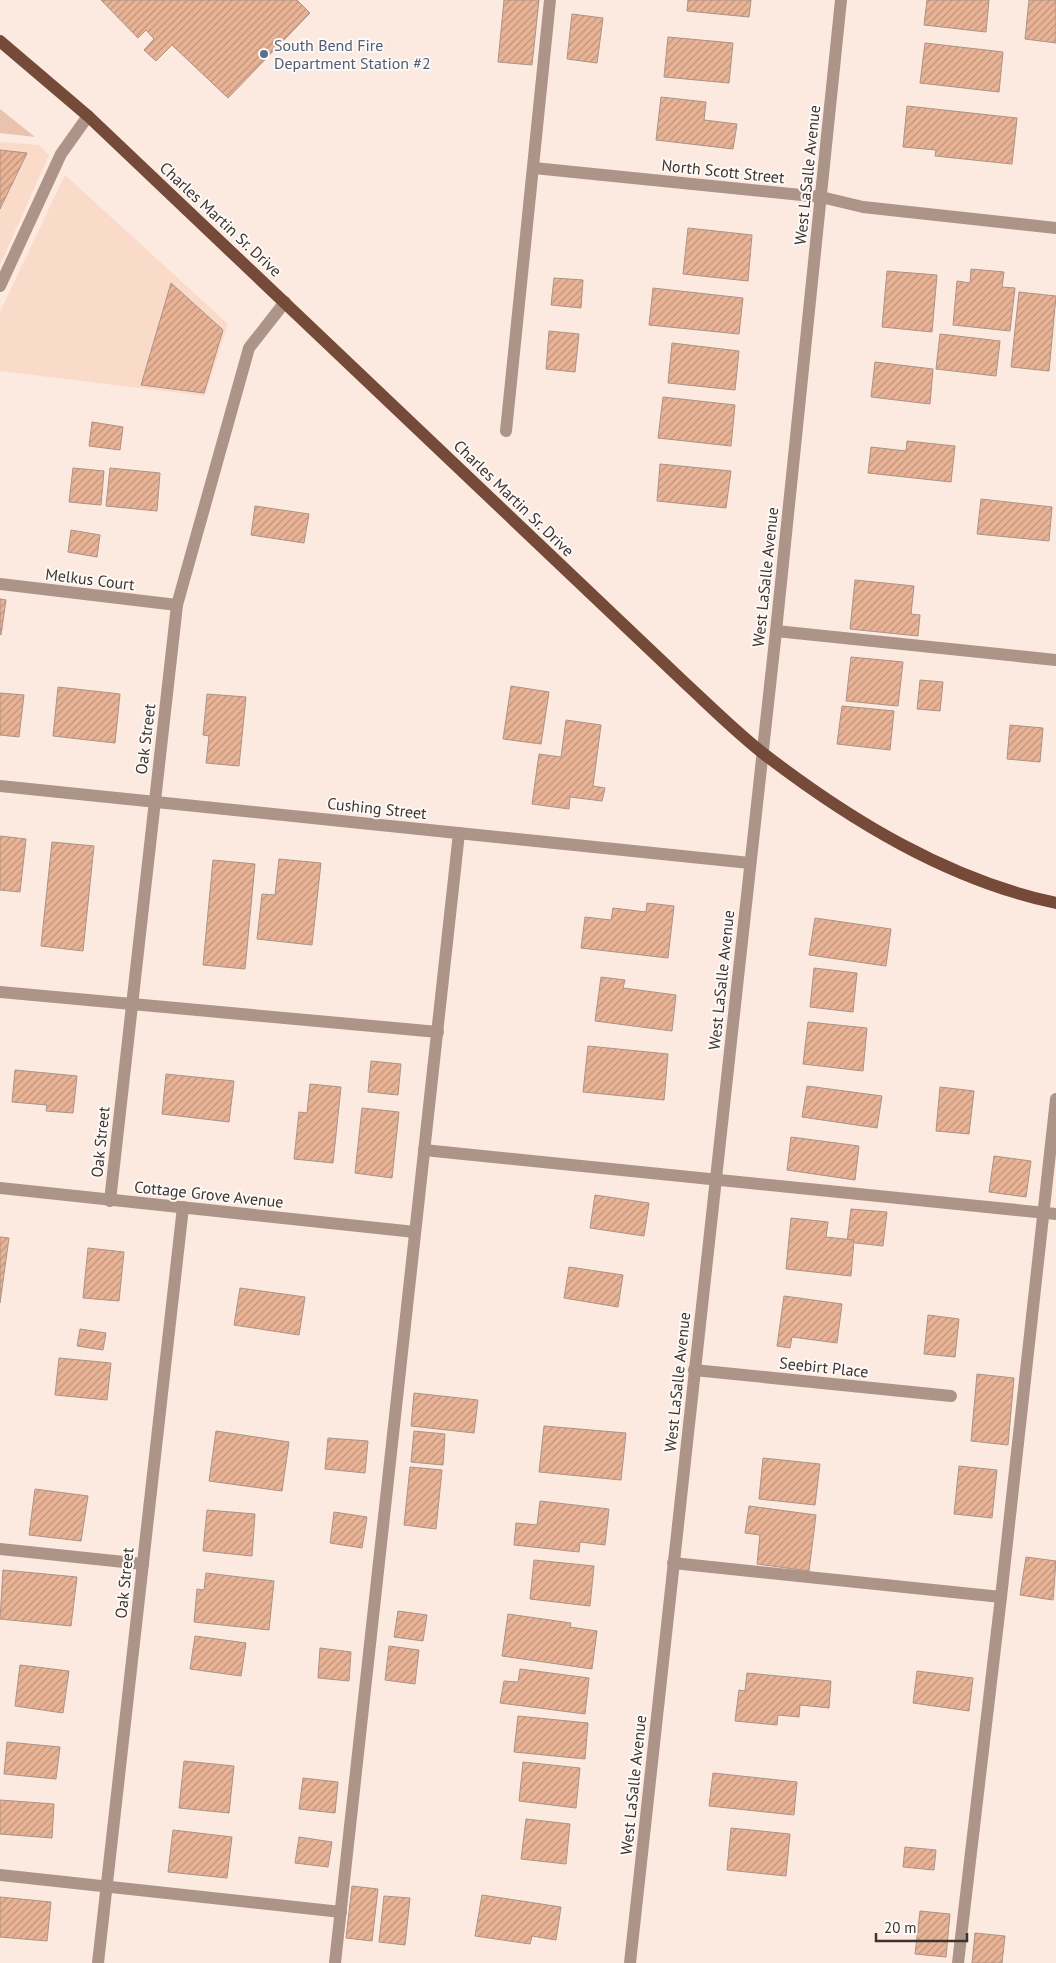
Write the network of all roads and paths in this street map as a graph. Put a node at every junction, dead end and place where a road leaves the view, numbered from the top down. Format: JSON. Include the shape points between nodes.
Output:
{"nodes":[{"id":1,"x":550,"y":0,"type":"edge"},
{"id":2,"x":841,"y":0,"type":"edge"},
{"id":3,"x":0,"y":41,"type":"edge"},
{"id":4,"x":88,"y":116,"type":"junction"},
{"id":5,"x":534,"y":168,"type":"junction"},
{"id":6,"x":821,"y":197,"type":"junction"},
{"id":7,"x":1056,"y":228,"type":"edge"},
{"id":8,"x":0,"y":286,"type":"edge"},
{"id":9,"x":285,"y":302,"type":"junction"},
{"id":10,"x":506,"y":431,"type":"dead end"},
{"id":11,"x":0,"y":584,"type":"edge"},
{"id":12,"x":176,"y":605,"type":"junction"},
{"id":13,"x":776,"y":631,"type":"junction"},
{"id":14,"x":1056,"y":660,"type":"edge"},
{"id":15,"x":762,"y":752,"type":"junction"},
{"id":16,"x":0,"y":786,"type":"edge"},
{"id":17,"x":154,"y":802,"type":"junction"},
{"id":18,"x":459,"y":833,"type":"junction"},
{"id":19,"x":750,"y":863,"type":"junction"},
{"id":20,"x":1056,"y":903,"type":"edge"},
{"id":21,"x":0,"y":992,"type":"edge"},
{"id":22,"x":132,"y":1005,"type":"junction"},
{"id":23,"x":438,"y":1032,"type":"junction"},
{"id":24,"x":1056,"y":1099,"type":"edge"},
{"id":25,"x":424,"y":1150,"type":"junction"},
{"id":26,"x":715,"y":1179,"type":"junction"},
{"id":27,"x":0,"y":1188,"type":"edge"},
{"id":28,"x":110,"y":1201,"type":"junction"},
{"id":29,"x":182,"y":1207,"type":"junction"},
{"id":30,"x":1050,"y":1213,"type":"edge"},
{"id":31,"x":415,"y":1232,"type":"junction"},
{"id":32,"x":694,"y":1370,"type":"junction"},
{"id":33,"x":951,"y":1396,"type":"dead end"},
{"id":34,"x":0,"y":1549,"type":"edge"},
{"id":35,"x":673,"y":1563,"type":"junction"},
{"id":36,"x":143,"y":1564,"type":"junction"},
{"id":37,"x":1001,"y":1597,"type":"junction"},
{"id":38,"x":0,"y":1875,"type":"edge"},
{"id":39,"x":106,"y":1887,"type":"junction"},
{"id":40,"x":341,"y":1912,"type":"junction"},
{"id":41,"x":98,"y":1963,"type":"edge"},
{"id":42,"x":335,"y":1963,"type":"edge"},
{"id":43,"x":630,"y":1963,"type":"edge"},
{"id":44,"x":958,"y":1963,"type":"edge"}],
"edges":[{"from":1,"to":5,"type":"street"},
{"from":2,"to":6,"type":"street","name":"West LaSalle Avenue"},
{"from":3,"to":4,"type":"main road","name":"Charles Martin Sr. Drive"},
{"from":4,"to":8,"type":"street","via":[[61,154]]},
{"from":4,"to":9,"type":"main road","name":"Charles Martin Sr. Drive"},
{"from":5,"to":6,"type":"street","name":"North Scott Street"},
{"from":5,"to":10,"type":"street"},
{"from":6,"to":7,"type":"street","name":"North Scott Street","via":[[863,207]]},
{"from":6,"to":13,"type":"street","name":"West LaSalle Avenue"},
{"from":9,"to":12,"type":"street","name":"Oak Street","via":[[249,348]]},
{"from":9,"to":15,"type":"main road","name":"Charles Martin Sr. Drive","via":[[684,682]]},
{"from":11,"to":12,"type":"street","name":"Melkus Court"},
{"from":12,"to":17,"type":"street","name":"Oak Street"},
{"from":13,"to":14,"type":"street"},
{"from":13,"to":15,"type":"street","name":"West LaSalle Avenue"},
{"from":15,"to":19,"type":"street","name":"West LaSalle Avenue"},
{"from":15,"to":20,"type":"main road","name":"Charles Martin Sr. Drive","via":[[881,834],[996,887]]},
{"from":16,"to":17,"type":"street","name":"Cushing Street"},
{"from":17,"to":18,"type":"street","name":"Cushing Street"},
{"from":17,"to":22,"type":"street","name":"Oak Street"},
{"from":18,"to":19,"type":"street","name":"Cushing Street"},
{"from":18,"to":23,"type":"street"},
{"from":19,"to":26,"type":"street","name":"West LaSalle Avenue"},
{"from":21,"to":22,"type":"street"},
{"from":22,"to":23,"type":"street"},
{"from":22,"to":28,"type":"street","name":"Oak Street"},
{"from":23,"to":25,"type":"street"},
{"from":24,"to":30,"type":"street"},
{"from":25,"to":26,"type":"street"},
{"from":25,"to":31,"type":"street"},
{"from":26,"to":30,"type":"street"},
{"from":26,"to":32,"type":"street","name":"West LaSalle Avenue"},
{"from":27,"to":28,"type":"street","name":"Cottage Grove Avenue"},
{"from":28,"to":29,"type":"street","name":"Cottage Grove Avenue"},
{"from":29,"to":31,"type":"street","name":"Cottage Grove Avenue"},
{"from":29,"to":36,"type":"street","name":"Oak Street"},
{"from":30,"to":37,"type":"street"},
{"from":31,"to":40,"type":"street"},
{"from":32,"to":33,"type":"street","name":"Seebirt Place"},
{"from":32,"to":35,"type":"street","name":"West LaSalle Avenue"},
{"from":34,"to":36,"type":"street"},
{"from":35,"to":37,"type":"street"},
{"from":35,"to":43,"type":"street","name":"West LaSalle Avenue"},
{"from":36,"to":39,"type":"street","name":"Oak Street"},
{"from":37,"to":44,"type":"street"},
{"from":38,"to":39,"type":"street"},
{"from":39,"to":40,"type":"street"},
{"from":39,"to":41,"type":"street","name":"Oak Street"},
{"from":40,"to":42,"type":"street"}]}
